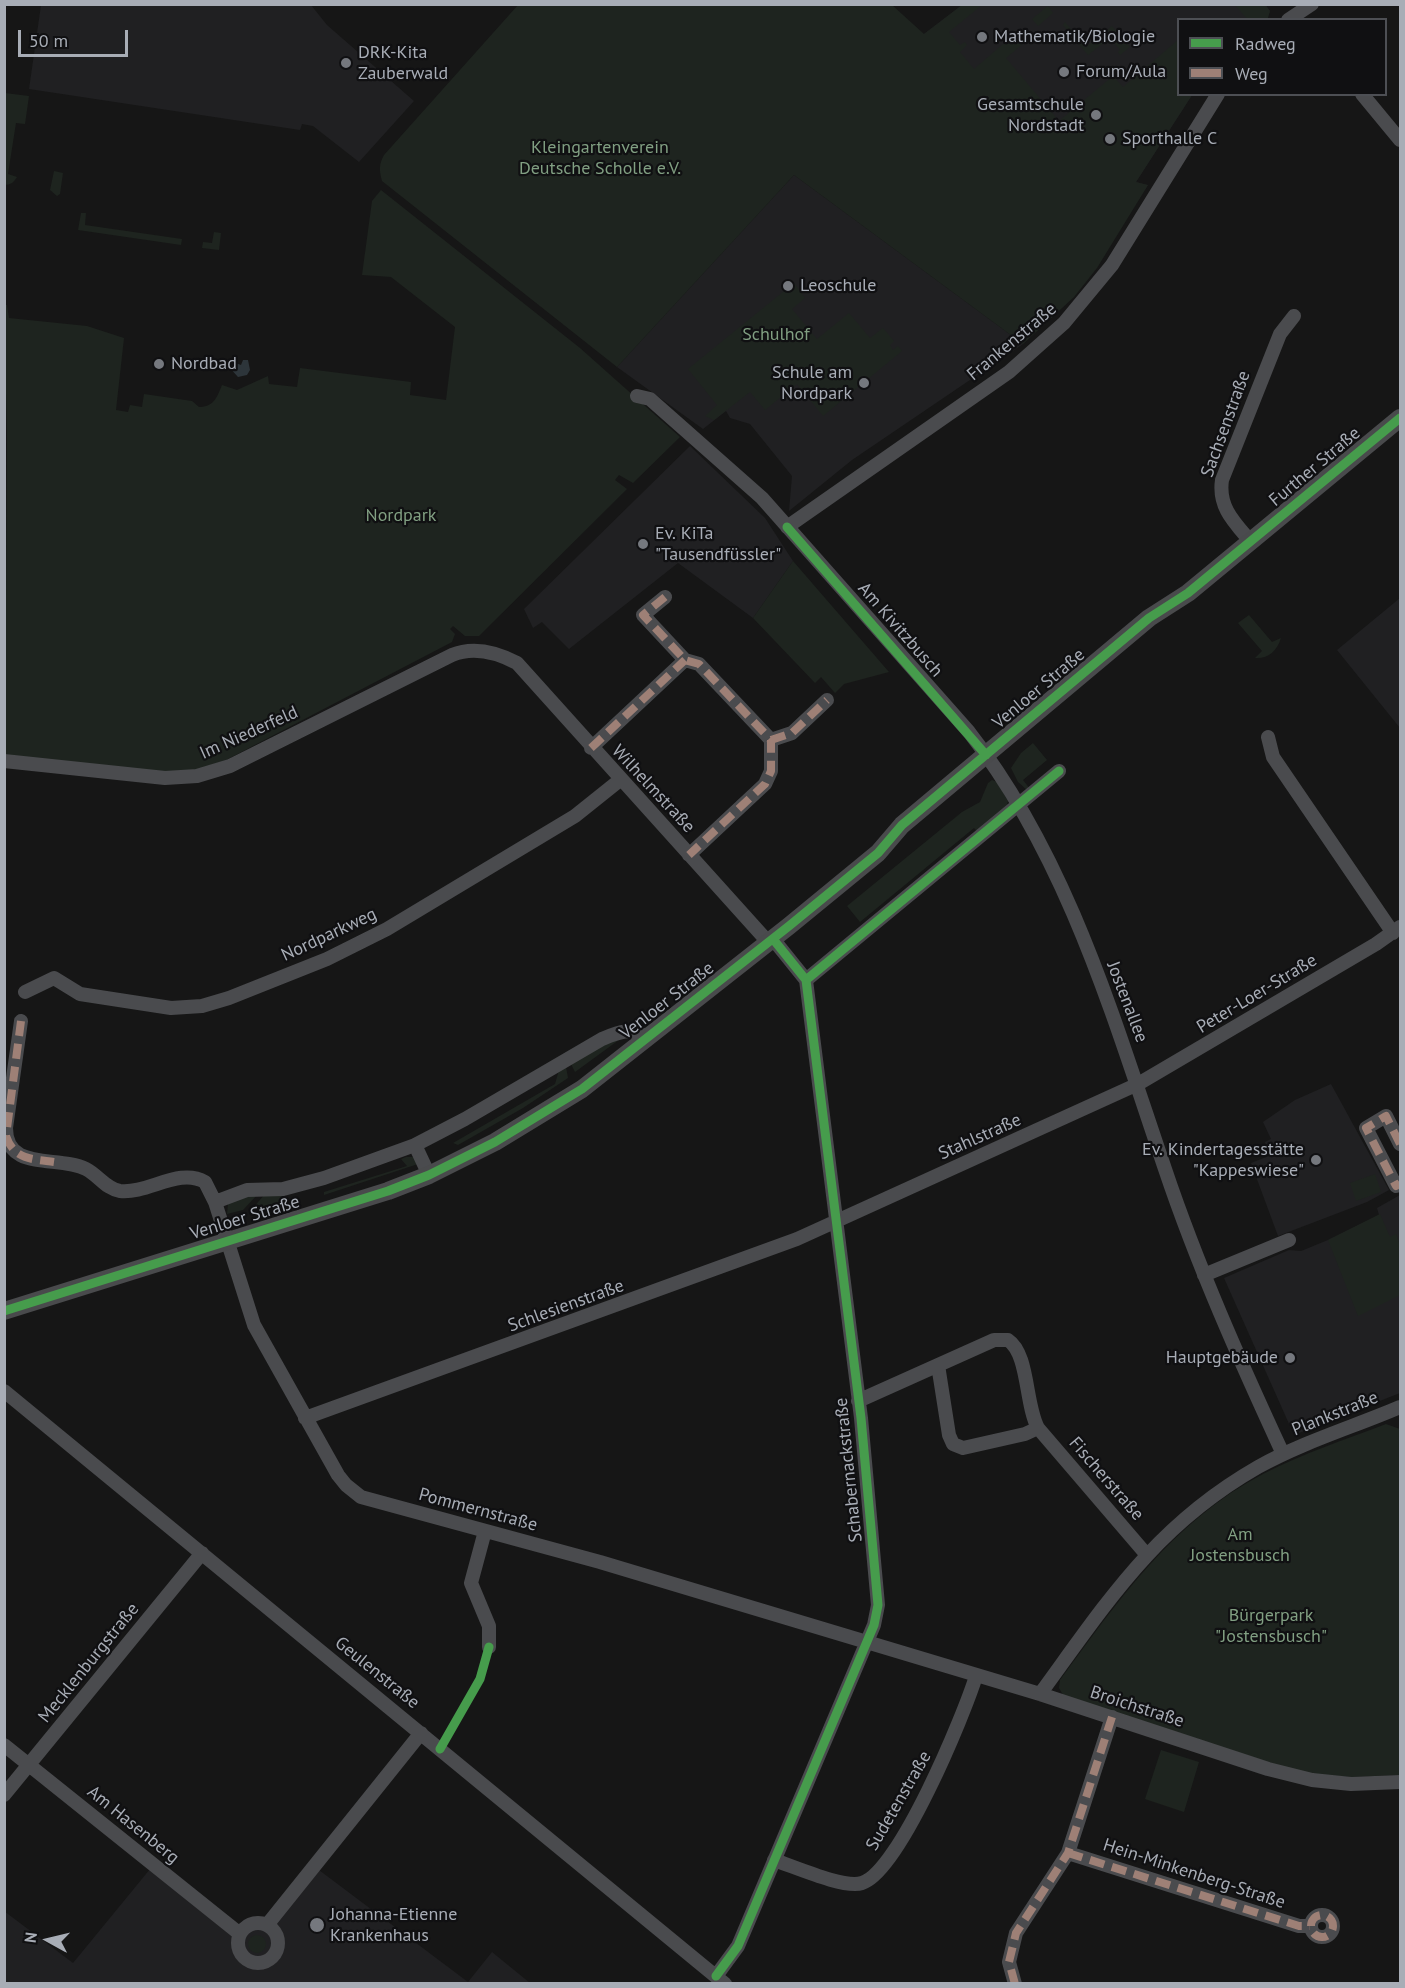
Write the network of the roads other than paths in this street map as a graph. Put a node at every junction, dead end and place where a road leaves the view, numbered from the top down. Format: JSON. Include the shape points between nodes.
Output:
{"nodes":[{"id":1,"x":1312,"y":4,"type":"edge"},
{"id":2,"x":1293,"y":15,"type":"edge"},
{"id":3,"x":1217,"y":96,"type":"edge"},
{"id":4,"x":1364,"y":96,"type":"edge"},
{"id":5,"x":1401,"y":140,"type":"edge"},
{"id":6,"x":1294,"y":316,"type":"dead end"},
{"id":7,"x":637,"y":396,"type":"dead end"},
{"id":8,"x":1401,"y":418,"type":"edge"},
{"id":9,"x":787,"y":527,"type":"junction"},
{"id":10,"x":1251,"y":542,"type":"junction"},
{"id":11,"x":665,"y":597,"type":"dead end"},
{"id":12,"x":456,"y":653,"type":"joint"},
{"id":13,"x":685,"y":660,"type":"junction"},
{"id":14,"x":827,"y":700,"type":"dead end"},
{"id":15,"x":1268,"y":737,"type":"dead end"},
{"id":16,"x":771,"y":740,"type":"junction"},
{"id":17,"x":591,"y":748,"type":"junction"},
{"id":18,"x":986,"y":755,"type":"junction"},
{"id":19,"x":4,"y":761,"type":"edge"},
{"id":20,"x":1059,"y":771,"type":"dead end"},
{"id":21,"x":620,"y":780,"type":"junction"},
{"id":22,"x":1017,"y":805,"type":"junction"},
{"id":23,"x":689,"y":855,"type":"junction"},
{"id":24,"x":1397,"y":930,"type":"edge"},
{"id":25,"x":771,"y":941,"type":"junction"},
{"id":26,"x":806,"y":980,"type":"junction"},
{"id":27,"x":25,"y":992,"type":"dead end"},
{"id":28,"x":21,"y":1021,"type":"dead end"},
{"id":29,"x":646,"y":1037,"type":"junction"},
{"id":30,"x":1138,"y":1084,"type":"junction"},
{"id":31,"x":1401,"y":1144,"type":"edge"},
{"id":32,"x":415,"y":1145,"type":"junction"},
{"id":33,"x":429,"y":1175,"type":"junction"},
{"id":34,"x":1401,"y":1183,"type":"edge"},
{"id":35,"x":215,"y":1202,"type":"junction"},
{"id":36,"x":836,"y":1222,"type":"junction"},
{"id":37,"x":227,"y":1240,"type":"junction"},
{"id":38,"x":1289,"y":1240,"type":"dead end"},
{"id":39,"x":1204,"y":1275,"type":"junction"},
{"id":40,"x":4,"y":1311,"type":"edge"},
{"id":41,"x":938,"y":1365,"type":"junction"},
{"id":42,"x":4,"y":1392,"type":"edge"},
{"id":43,"x":858,"y":1401,"type":"junction"},
{"id":44,"x":1399,"y":1411,"type":"edge"},
{"id":45,"x":305,"y":1418,"type":"junction"},
{"id":46,"x":1038,"y":1428,"type":"junction"},
{"id":47,"x":1283,"y":1454,"type":"junction"},
{"id":48,"x":485,"y":1531,"type":"junction"},
{"id":49,"x":202,"y":1553,"type":"junction"},
{"id":50,"x":1146,"y":1554,"type":"junction"},
{"id":51,"x":866,"y":1644,"type":"junction"},
{"id":52,"x":489,"y":1647,"type":"dead end"},
{"id":53,"x":976,"y":1676,"type":"junction"},
{"id":54,"x":1040,"y":1694,"type":"junction"},
{"id":55,"x":1112,"y":1718,"type":"junction"},
{"id":56,"x":421,"y":1733,"type":"junction"},
{"id":57,"x":4,"y":1745,"type":"edge"},
{"id":58,"x":29,"y":1765,"type":"junction"},
{"id":59,"x":1401,"y":1782,"type":"edge"},
{"id":60,"x":4,"y":1795,"type":"edge"},
{"id":61,"x":1068,"y":1853,"type":"junction"},
{"id":62,"x":774,"y":1860,"type":"junction"},
{"id":63,"x":267,"y":1925,"type":"junction"},
{"id":64,"x":1310,"y":1926,"type":"dead end"},
{"id":65,"x":240,"y":1934,"type":"junction"},
{"id":66,"x":721,"y":1980,"type":"edge"},
{"id":67,"x":1015,"y":1983,"type":"edge"}],
"edges":[{"from":1,"to":2,"type":"street"},
{"from":3,"to":9,"type":"street","name":"Frankenstraße","via":[[1112,265],[1064,323],[1009,372]]},
{"from":4,"to":5,"type":"street"},
{"from":6,"to":10,"type":"street","name":"Sachsenstraße","via":[[1280,334],[1222,480],[1226,511]]},
{"from":7,"to":9,"type":"street","name":"Am Kivitzbusch","via":[[650,399],[693,434],[762,498]]},
{"from":8,"to":10,"type":"main road","name":"Further Straße"},
{"from":9,"to":18,"type":"street","name":"Am Kivitzbusch"},
{"from":10,"to":18,"type":"main road","name":"Venloer Straße","via":[[1188,593],[1149,618]]},
{"from":11,"to":13,"type":"street","via":[[644,615]]},
{"from":12,"to":17,"type":"street","name":"Wilhelmstraße","via":[[490,652],[516,663]]},
{"from":12,"to":19,"type":"street","name":"Im Niederfeld","via":[[230,766],[197,776],[165,778]]},
{"from":13,"to":16,"type":"street","via":[[699,664]]},
{"from":13,"to":17,"type":"street","name":"Wilhelmstraße"},
{"from":14,"to":16,"type":"street","via":[[792,733]]},
{"from":15,"to":24,"type":"street","name":"Peter-Loer-Straße","via":[[1273,757]]},
{"from":16,"to":23,"type":"street","name":"Wilhelmstraße","via":[[771,771],[765,784]]},
{"from":17,"to":21,"type":"street","name":"Wilhelmstraße"},
{"from":18,"to":22,"type":"street","name":"Jostenallee"},
{"from":18,"to":25,"type":"main road","name":"Venloer Straße","via":[[903,825],[878,853]]},
{"from":20,"to":22,"type":"street"},
{"from":21,"to":23,"type":"street","name":"Wilhelmstraße"},
{"from":21,"to":27,"type":"street","name":"Nordparkweg","via":[[574,816],[387,929],[327,959],[229,998],[202,1006],[171,1008],[80,994],[54,978]]},
{"from":22,"to":26,"type":"street"},
{"from":22,"to":30,"type":"street","name":"Jostenallee","via":[[1092,959]]},
{"from":23,"to":25,"type":"street","name":"Wilhelmstraße"},
{"from":24,"to":30,"type":"street","name":"Peter-Loer-Straße"},
{"from":25,"to":26,"type":"street"},
{"from":25,"to":29,"type":"main road","name":"Venloer Straße"},
{"from":26,"to":36,"type":"street","name":"Schabernackstraße"},
{"from":28,"to":35,"type":"street","name":"Venloer Straße","via":[[6,1128],[14,1153],[21,1158],[80,1166],[117,1191],[196,1177],[210,1188]]},
{"from":29,"to":32,"type":"street","name":"Venloer Straße","via":[[635,1030],[622,1030],[602,1038]]},
{"from":29,"to":33,"type":"main road","name":"Venloer Straße","via":[[582,1089],[495,1142]]},
{"from":30,"to":36,"type":"street","name":"Stahlstraße"},
{"from":30,"to":39,"type":"street","name":"Jostenallee"},
{"from":31,"to":34,"type":"street","via":[[1386,1116],[1366,1128],[1396,1186]]},
{"from":32,"to":33,"type":"street"},
{"from":32,"to":35,"type":"street","name":"Venloer Straße","via":[[324,1178],[283,1189],[247,1190]]},
{"from":33,"to":37,"type":"main road","name":"Venloer Straße"},
{"from":35,"to":37,"type":"street","name":"Venloer Straße"},
{"from":36,"to":43,"type":"street","name":"Schabernackstraße"},
{"from":36,"to":45,"type":"street","name":"Schlesienstraße","via":[[704,1274]]},
{"from":37,"to":40,"type":"main road","name":"Venloer Straße"},
{"from":37,"to":45,"type":"street","name":"Pommernstraße","via":[[254,1324]]},
{"from":38,"to":39,"type":"street"},
{"from":39,"to":47,"type":"street","name":"Jostenallee"},
{"from":41,"to":43,"type":"street","name":"Fischerstraße"},
{"from":41,"to":46,"type":"street","via":[[953,1444],[963,1448]]},
{"from":41,"to":46,"type":"street","name":"Fischerstraße","via":[[994,1340],[1008,1340],[1018,1351],[1032,1418]]},
{"from":42,"to":49,"type":"street","name":"Geulenstraße"},
{"from":43,"to":51,"type":"street","name":"Schabernackstraße","via":[[878,1605]]},
{"from":44,"to":47,"type":"street","name":"Plankstraße"},
{"from":45,"to":48,"type":"street","name":"Pommernstraße","via":[[338,1475],[361,1497]]},
{"from":46,"to":50,"type":"street","name":"Fischerstraße"},
{"from":47,"to":50,"type":"street","via":[[1197,1507]]},
{"from":48,"to":51,"type":"street","name":"Pommernstraße"},
{"from":48,"to":52,"type":"street","via":[[471,1583],[489,1626]]},
{"from":49,"to":56,"type":"street","name":"Geulenstraße"},
{"from":49,"to":58,"type":"street","name":"Mecklenburgstraße"},
{"from":50,"to":54,"type":"street"},
{"from":51,"to":53,"type":"street","name":"Broichstraße"},
{"from":51,"to":62,"type":"street","name":"Schabernackstraße"},
{"from":53,"to":54,"type":"street","name":"Broichstraße"},
{"from":53,"to":62,"type":"street","name":"Sudetenstraße","via":[[932,1785],[870,1879],[846,1883]]},
{"from":54,"to":55,"type":"street","name":"Broichstraße"},
{"from":55,"to":59,"type":"street","name":"Broichstraße","via":[[1312,1780],[1351,1784]]},
{"from":55,"to":61,"type":"street"},
{"from":56,"to":63,"type":"street"},
{"from":56,"to":66,"type":"street","name":"Geulenstraße"},
{"from":57,"to":58,"type":"street","name":"Am Hasenberg"},
{"from":58,"to":60,"type":"street","name":"Mecklenburgstraße"},
{"from":58,"to":65,"type":"street","name":"Am Hasenberg"},
{"from":61,"to":64,"type":"street","name":"Hein-Minkenberg-Straße","via":[[1299,1926]]},
{"from":61,"to":67,"type":"street","via":[[1016,1933],[1010,1962]]},
{"from":62,"to":66,"type":"street","name":"Schabernackstraße"},
{"from":63,"to":65,"type":"street","via":[[252,1924]]},
{"from":63,"to":65,"type":"street","via":[[274,1932],[278,1947],[274,1956],[262,1963],[249,1962],[240,1954]]}]}
